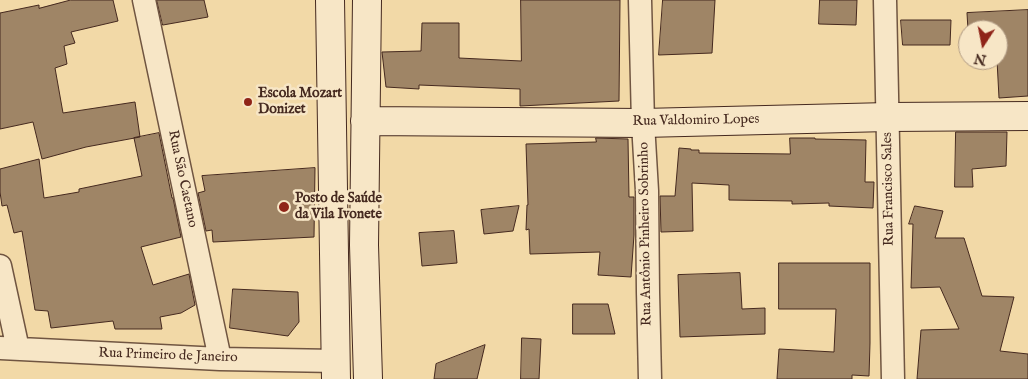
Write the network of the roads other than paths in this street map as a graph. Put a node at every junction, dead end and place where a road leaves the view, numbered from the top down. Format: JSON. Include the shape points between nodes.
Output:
{"nodes":[{"id":1,"x":144,"y":0,"type":"edge"},
{"id":2,"x":330,"y":0,"type":"edge"},
{"id":3,"x":367,"y":0,"type":"edge"},
{"id":4,"x":640,"y":0,"type":"edge"},
{"id":5,"x":885,"y":0,"type":"edge"},
{"id":6,"x":1028,"y":116,"type":"edge"},
{"id":7,"x":888,"y":117,"type":"junction"},
{"id":8,"x":365,"y":121,"type":"junction"},
{"id":9,"x":643,"y":123,"type":"junction"},
{"id":10,"x":0,"y":266,"type":"edge"},
{"id":11,"x":9,"y":349,"type":"edge"},
{"id":12,"x":220,"y":359,"type":"junction"},
{"id":13,"x":336,"y":370,"type":"edge"},
{"id":14,"x":368,"y":379,"type":"edge"},
{"id":15,"x":650,"y":379,"type":"edge"},
{"id":16,"x":893,"y":379,"type":"edge"}],
"edges":[{"from":1,"to":12,"type":"street","name":"Rua São Caetano"},
{"from":2,"to":13,"type":"main road"},
{"from":3,"to":8,"type":"main road"},
{"from":4,"to":9,"type":"street","name":"Rua Antônio Pinheiro Sobrinho"},
{"from":5,"to":7,"type":"street","name":"Rua Francisco Sales"},
{"from":6,"to":7,"type":"main road","name":"Rua Valdomiro Lopes"},
{"from":7,"to":9,"type":"main road","name":"Rua Valdomiro Lopes"},
{"from":7,"to":16,"type":"street","name":"Rua Francisco Sales"},
{"from":8,"to":9,"type":"main road","name":"Rua Valdomiro Lopes"},
{"from":8,"to":14,"type":"main road"},
{"from":9,"to":15,"type":"street","name":"Rua Antônio Pinheiro Sobrinho"},
{"from":10,"to":11,"type":"street"},
{"from":11,"to":12,"type":"street","name":"Rua Primeiro de Janeiro"},
{"from":12,"to":13,"type":"street","name":"Rua Primeiro de Janeiro"}]}
